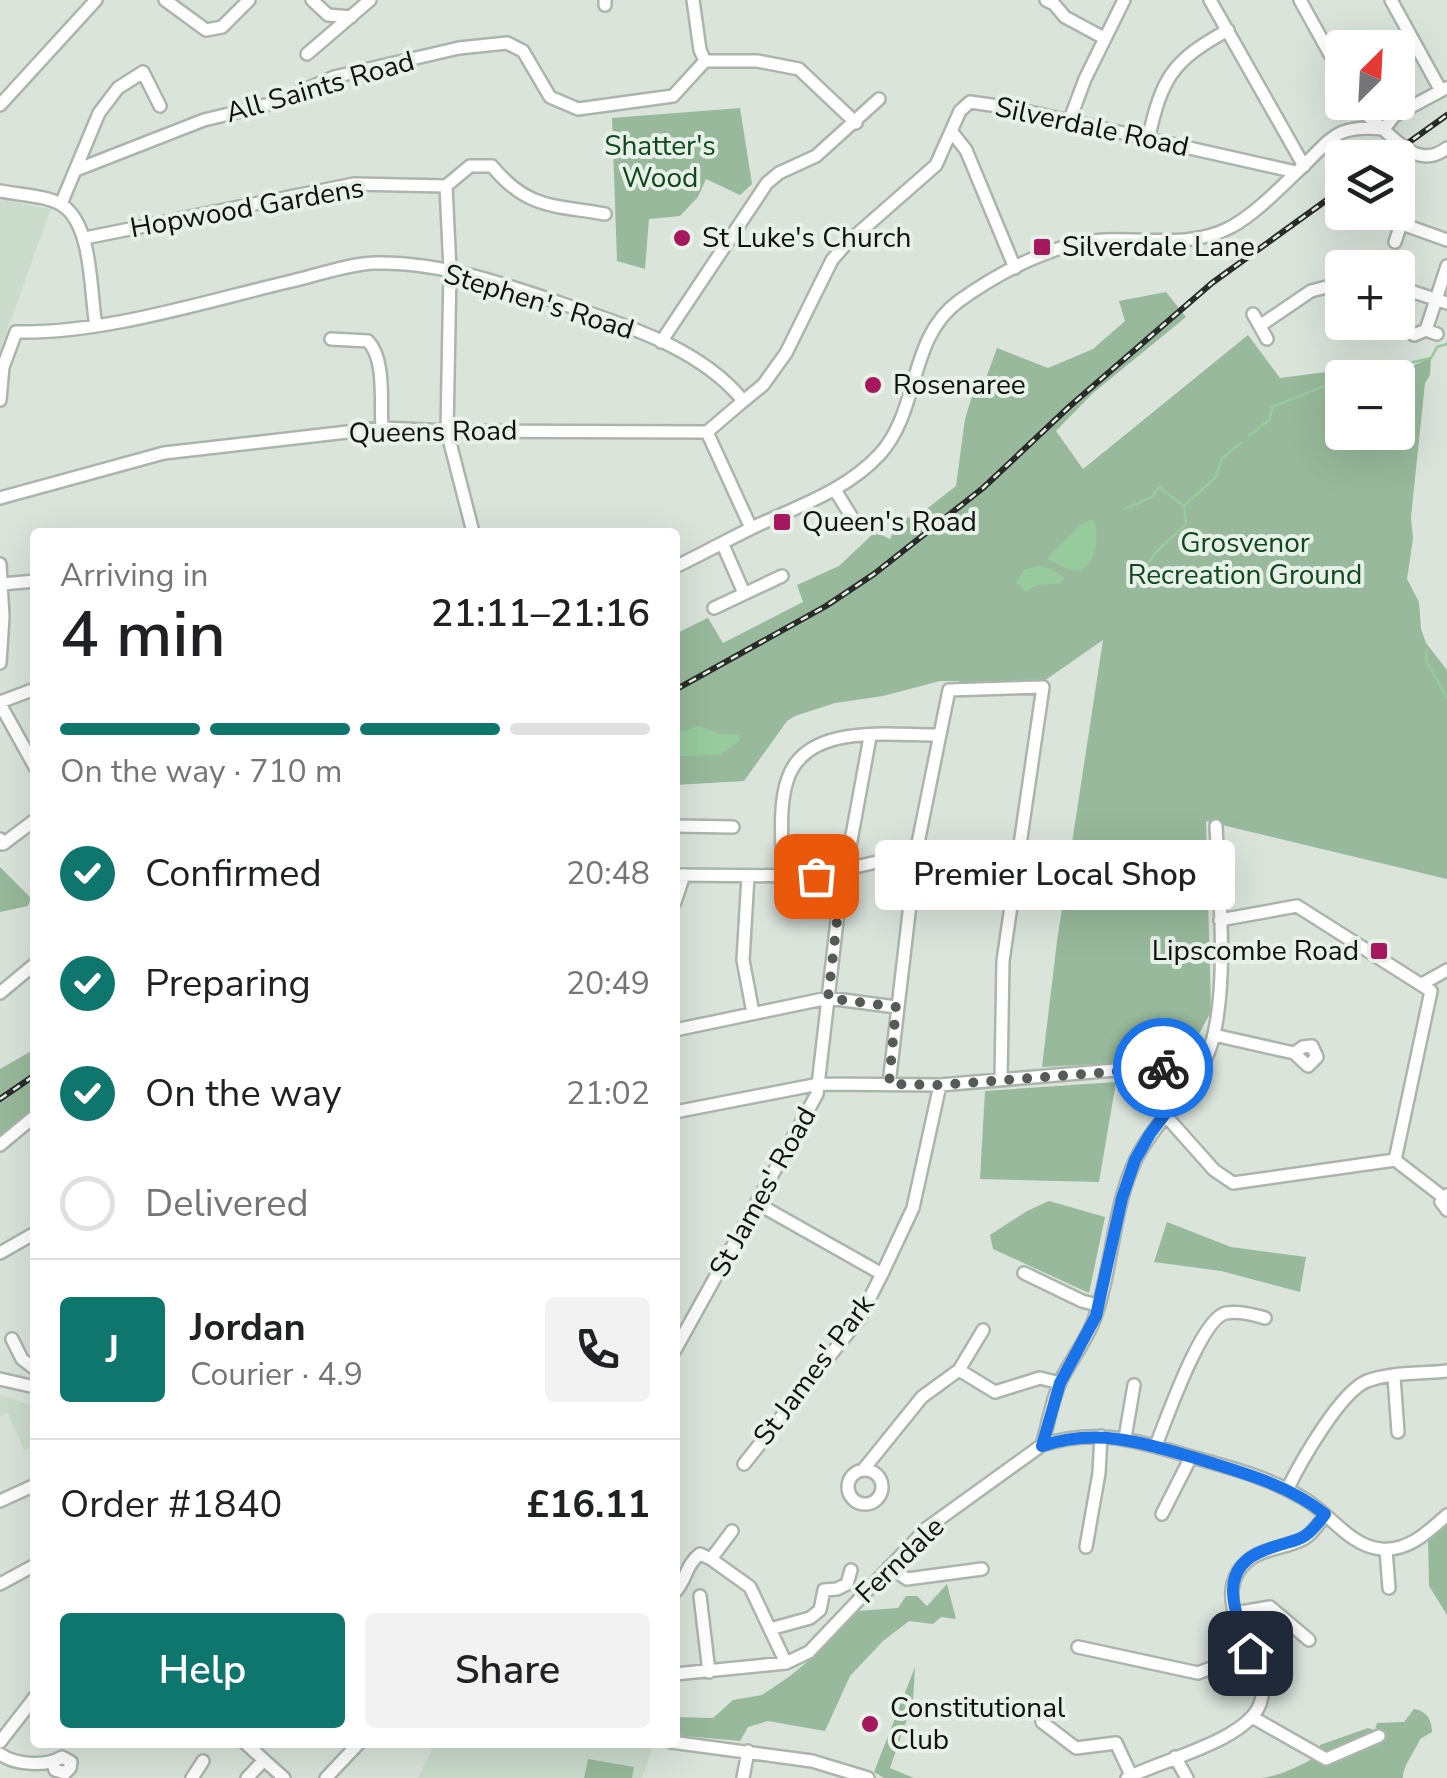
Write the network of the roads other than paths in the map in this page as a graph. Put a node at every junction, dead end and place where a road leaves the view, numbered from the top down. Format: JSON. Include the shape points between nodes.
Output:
{"nodes":[{"id":1,"x":96,"y":0,"type":"edge"},
{"id":2,"x":165,"y":0,"type":"edge"},
{"id":3,"x":249,"y":0,"type":"edge"},
{"id":4,"x":312,"y":0,"type":"edge"},
{"id":5,"x":370,"y":0,"type":"edge"},
{"id":6,"x":693,"y":0,"type":"edge"},
{"id":7,"x":1124,"y":0,"type":"edge"},
{"id":8,"x":1210,"y":0,"type":"edge"},
{"id":9,"x":1300,"y":0,"type":"edge"},
{"id":10,"x":1391,"y":0,"type":"edge"},
{"id":11,"x":1053,"y":1,"type":"edge"},
{"id":12,"x":351,"y":18,"type":"junction"},
{"id":13,"x":1228,"y":30,"type":"junction"},
{"id":14,"x":1104,"y":38,"type":"junction"},
{"id":15,"x":1325,"y":45,"type":"edge"},
{"id":16,"x":307,"y":54,"type":"dead end"},
{"id":17,"x":705,"y":62,"type":"junction"},
{"id":18,"x":1444,"y":89,"type":"edge"},
{"id":19,"x":879,"y":99,"type":"dead end"},
{"id":20,"x":0,"y":104,"type":"edge"},
{"id":21,"x":160,"y":106,"type":"dead end"},
{"id":22,"x":1356,"y":120,"type":"edge"},
{"id":23,"x":1370,"y":120,"type":"edge"},
{"id":24,"x":1069,"y":122,"type":"junction"},
{"id":25,"x":856,"y":123,"type":"junction"},
{"id":26,"x":1384,"y":129,"type":"junction"},
{"id":27,"x":1350,"y":130,"type":"junction"},
{"id":28,"x":951,"y":131,"type":"junction"},
{"id":29,"x":1148,"y":140,"type":"junction"},
{"id":30,"x":1445,"y":154,"type":"edge"},
{"id":31,"x":1300,"y":169,"type":"junction"},
{"id":32,"x":76,"y":170,"type":"junction"},
{"id":33,"x":446,"y":186,"type":"junction"},
{"id":34,"x":0,"y":192,"type":"edge"},
{"id":35,"x":61,"y":204,"type":"junction"},
{"id":36,"x":605,"y":214,"type":"dead end"},
{"id":37,"x":85,"y":238,"type":"junction"},
{"id":38,"x":1447,"y":240,"type":"edge"},
{"id":39,"x":1395,"y":242,"type":"dead end"},
{"id":40,"x":1447,"y":266,"type":"edge"},
{"id":41,"x":1016,"y":268,"type":"junction"},
{"id":42,"x":450,"y":270,"type":"junction"},
{"id":43,"x":1325,"y":287,"type":"edge"},
{"id":44,"x":1415,"y":293,"type":"edge"},
{"id":45,"x":1442,"y":301,"type":"edge"},
{"id":46,"x":96,"y":326,"type":"junction"},
{"id":47,"x":1426,"y":333,"type":"dead end"},
{"id":48,"x":1267,"y":339,"type":"dead end"},
{"id":49,"x":330,"y":340,"type":"dead end"},
{"id":50,"x":661,"y":342,"type":"junction"},
{"id":51,"x":0,"y":400,"type":"edge"},
{"id":52,"x":741,"y":403,"type":"junction"},
{"id":53,"x":382,"y":428,"type":"junction"},
{"id":54,"x":447,"y":431,"type":"junction"},
{"id":55,"x":707,"y":432,"type":"junction"},
{"id":56,"x":836,"y":490,"type":"junction"},
{"id":57,"x":0,"y":498,"type":"edge"},
{"id":58,"x":853,"y":519,"type":"dead end"},
{"id":59,"x":468,"y":528,"type":"edge"},
{"id":60,"x":751,"y":528,"type":"junction"},
{"id":61,"x":722,"y":544,"type":"junction"},
{"id":62,"x":0,"y":564,"type":"edge"},
{"id":63,"x":680,"y":565,"type":"edge"},
{"id":64,"x":774,"y":575,"type":"dead end"},
{"id":65,"x":30,"y":581,"type":"edge"},
{"id":66,"x":2,"y":584,"type":"edge"},
{"id":67,"x":744,"y":593,"type":"junction"},
{"id":68,"x":714,"y":608,"type":"dead end"},
{"id":69,"x":1,"y":640,"type":"edge"},
{"id":70,"x":0,"y":662,"type":"edge"},
{"id":71,"x":30,"y":691,"type":"edge"},
{"id":72,"x":0,"y":703,"type":"edge"},
{"id":73,"x":940,"y":735,"type":"junction"},
{"id":74,"x":870,"y":736,"type":"junction"},
{"id":75,"x":30,"y":758,"type":"edge"},
{"id":76,"x":30,"y":824,"type":"edge"},
{"id":77,"x":680,"y":826,"type":"edge"},
{"id":78,"x":1216,"y":826,"type":"dead end"},
{"id":79,"x":733,"y":828,"type":"dead end"},
{"id":80,"x":0,"y":839,"type":"edge"},
{"id":81,"x":916,"y":853,"type":"junction"},
{"id":82,"x":846,"y":868,"type":"junction"},
{"id":83,"x":782,"y":874,"type":"junction"},
{"id":84,"x":680,"y":875,"type":"edge"},
{"id":85,"x":748,"y":876,"type":"junction"},
{"id":86,"x":816,"y":876,"type":"junction"},
{"id":87,"x":1220,"y":920,"type":"junction"},
{"id":88,"x":30,"y":968,"type":"edge"},
{"id":89,"x":1447,"y":970,"type":"edge"},
{"id":90,"x":1422,"y":984,"type":"junction"},
{"id":91,"x":0,"y":993,"type":"edge"},
{"id":92,"x":828,"y":998,"type":"junction"},
{"id":93,"x":896,"y":1007,"type":"junction"},
{"id":94,"x":752,"y":1013,"type":"junction"},
{"id":95,"x":680,"y":1029,"type":"edge"},
{"id":96,"x":1214,"y":1035,"type":"junction"},
{"id":97,"x":1294,"y":1053,"type":"dead end"},
{"id":98,"x":1001,"y":1079,"type":"junction"},
{"id":99,"x":1189,"y":1082,"type":"junction"},
{"id":100,"x":819,"y":1084,"type":"junction"},
{"id":101,"x":889,"y":1084,"type":"junction"},
{"id":102,"x":940,"y":1085,"type":"junction"},
{"id":103,"x":680,"y":1111,"type":"edge"},
{"id":104,"x":1165,"y":1115,"type":"junction"},
{"id":105,"x":30,"y":1120,"type":"edge"},
{"id":106,"x":0,"y":1145,"type":"edge"},
{"id":107,"x":1395,"y":1160,"type":"junction"},
{"id":108,"x":1446,"y":1201,"type":"edge"},
{"id":109,"x":758,"y":1204,"type":"junction"},
{"id":110,"x":30,"y":1237,"type":"edge"},
{"id":111,"x":0,"y":1253,"type":"edge"},
{"id":112,"x":1024,"y":1273,"type":"dead end"},
{"id":113,"x":882,"y":1274,"type":"junction"},
{"id":114,"x":1097,"y":1304,"type":"junction"},
{"id":115,"x":1265,"y":1318,"type":"dead end"},
{"id":116,"x":984,"y":1330,"type":"dead end"},
{"id":117,"x":12,"y":1339,"type":"dead end"},
{"id":118,"x":680,"y":1341,"type":"edge"},
{"id":119,"x":30,"y":1363,"type":"edge"},
{"id":120,"x":959,"y":1370,"type":"junction"},
{"id":121,"x":1447,"y":1372,"type":"edge"},
{"id":122,"x":1394,"y":1377,"type":"junction"},
{"id":123,"x":0,"y":1380,"type":"edge"},
{"id":124,"x":1060,"y":1383,"type":"junction"},
{"id":125,"x":1134,"y":1386,"type":"dead end"},
{"id":126,"x":30,"y":1387,"type":"edge"},
{"id":127,"x":1398,"y":1432,"type":"dead end"},
{"id":128,"x":1101,"y":1436,"type":"junction"},
{"id":129,"x":1125,"y":1438,"type":"junction"},
{"id":130,"x":1156,"y":1445,"type":"junction"},
{"id":131,"x":1042,"y":1446,"type":"junction"},
{"id":132,"x":1191,"y":1457,"type":"junction"},
{"id":133,"x":744,"y":1464,"type":"dead end"},
{"id":134,"x":863,"y":1470,"type":"dead end"},
{"id":135,"x":30,"y":1486,"type":"edge"},
{"id":136,"x":1288,"y":1490,"type":"junction"},
{"id":137,"x":0,"y":1501,"type":"edge"},
{"id":138,"x":1162,"y":1514,"type":"dead end"},
{"id":139,"x":1325,"y":1514,"type":"junction"},
{"id":140,"x":1447,"y":1516,"type":"edge"},
{"id":141,"x":732,"y":1531,"type":"dead end"},
{"id":142,"x":1086,"y":1547,"type":"dead end"},
{"id":143,"x":1386,"y":1550,"type":"junction"},
{"id":144,"x":712,"y":1558,"type":"junction"},
{"id":145,"x":888,"y":1567,"type":"junction"},
{"id":146,"x":30,"y":1568,"type":"edge"},
{"id":147,"x":982,"y":1569,"type":"dead end"},
{"id":148,"x":851,"y":1570,"type":"dead end"},
{"id":149,"x":0,"y":1584,"type":"edge"},
{"id":150,"x":680,"y":1586,"type":"edge"},
{"id":151,"x":1389,"y":1588,"type":"dead end"},
{"id":152,"x":700,"y":1596,"type":"dead end"},
{"id":153,"x":1236,"y":1613,"type":"junction"},
{"id":154,"x":770,"y":1630,"type":"junction"},
{"id":155,"x":1309,"y":1640,"type":"dead end"},
{"id":156,"x":1078,"y":1647,"type":"dead end"},
{"id":157,"x":1250,"y":1653,"type":"junction"},
{"id":158,"x":786,"y":1663,"type":"junction"},
{"id":159,"x":709,"y":1672,"type":"junction"},
{"id":160,"x":680,"y":1674,"type":"edge"},
{"id":161,"x":30,"y":1703,"type":"edge"},
{"id":162,"x":1252,"y":1717,"type":"junction"},
{"id":163,"x":1042,"y":1722,"type":"dead end"},
{"id":164,"x":1379,"y":1736,"type":"dead end"},
{"id":165,"x":0,"y":1742,"type":"edge"},
{"id":166,"x":680,"y":1743,"type":"edge"},
{"id":167,"x":251,"y":1748,"type":"edge"},
{"id":168,"x":354,"y":1748,"type":"edge"},
{"id":169,"x":748,"y":1751,"type":"junction"},
{"id":170,"x":0,"y":1754,"type":"edge"},
{"id":171,"x":1176,"y":1757,"type":"junction"},
{"id":172,"x":203,"y":1760,"type":"dead end"},
{"id":173,"x":264,"y":1760,"type":"junction"},
{"id":174,"x":53,"y":1764,"type":"dead end"},
{"id":175,"x":1129,"y":1777,"type":"edge"},
{"id":176,"x":192,"y":1778,"type":"edge"},
{"id":177,"x":247,"y":1778,"type":"edge"},
{"id":178,"x":284,"y":1778,"type":"edge"},
{"id":179,"x":326,"y":1778,"type":"edge"},
{"id":180,"x":743,"y":1778,"type":"edge"},
{"id":181,"x":868,"y":1778,"type":"edge"},
{"id":182,"x":1187,"y":1778,"type":"edge"}],
"edges":[{"from":1,"to":20,"type":"street"},
{"from":2,"to":3,"type":"street","via":[[206,30],[222,26]]},
{"from":4,"to":12,"type":"street","via":[[328,15]]},
{"from":5,"to":12,"type":"street"},
{"from":6,"to":17,"type":"street"},
{"from":7,"to":14,"type":"street"},
{"from":8,"to":13,"type":"street"},
{"from":9,"to":15,"type":"street"},
{"from":10,"to":18,"type":"street"},
{"from":11,"to":14,"type":"street","via":[[1064,18]]},
{"from":12,"to":16,"type":"street"},
{"from":13,"to":29,"type":"street","via":[[1176,66],[1156,104]]},
{"from":13,"to":31,"type":"street"},
{"from":14,"to":24,"type":"street"},
{"from":17,"to":25,"type":"street","via":[[799,69]]},
{"from":17,"to":32,"type":"street","name":"All Saints Road","via":[[674,96],[578,109],[550,97],[522,51],[506,43],[459,48],[334,77]]},
{"from":18,"to":26,"type":"street","via":[[1394,116]]},
{"from":19,"to":25,"type":"street"},
{"from":21,"to":32,"type":"street","via":[[144,72],[118,88],[99,113]]},
{"from":22,"to":27,"type":"street"},
{"from":23,"to":26,"type":"street"},
{"from":24,"to":28,"type":"street","name":"Silverdale Road","via":[[970,102]]},
{"from":24,"to":29,"type":"street","name":"Silverdale Road"},
{"from":25,"to":50,"type":"street","via":[[768,183]]},
{"from":26,"to":27,"type":"street"},
{"from":26,"to":30,"type":"street","via":[[1416,156]]},
{"from":27,"to":31,"type":"street","via":[[1316,149]]},
{"from":28,"to":41,"type":"street","via":[[966,150]]},
{"from":28,"to":52,"type":"street","name":"Silverdale Road","via":[[936,165],[832,260],[786,354]]},
{"from":29,"to":31,"type":"street","name":"Silverdale Road"},
{"from":31,"to":41,"type":"street","via":[[1216,235],[1102,240],[1066,246]]},
{"from":32,"to":35,"type":"street"},
{"from":33,"to":36,"type":"street","via":[[470,166],[492,166],[532,202]]},
{"from":33,"to":37,"type":"street","name":"Hopwood Gardens","via":[[354,184]]},
{"from":33,"to":42,"type":"street"},
{"from":34,"to":35,"type":"street"},
{"from":35,"to":37,"type":"street"},
{"from":37,"to":46,"type":"street"},
{"from":38,"to":39,"type":"street","via":[[1404,218]]},
{"from":40,"to":45,"type":"street"},
{"from":41,"to":56,"type":"street","via":[[956,302],[934,327],[881,454]]},
{"from":42,"to":46,"type":"street","name":"Stephen's Road","via":[[373,263]]},
{"from":42,"to":50,"type":"street","name":"Stephen's Road"},
{"from":42,"to":54,"type":"street"},
{"from":43,"to":48,"type":"street","via":[[1257,320]]},
{"from":44,"to":45,"type":"street"},
{"from":45,"to":47,"type":"street"},
{"from":46,"to":51,"type":"street","name":"Stephen's Road","via":[[16,332]]},
{"from":49,"to":53,"type":"street","via":[[374,347]]},
{"from":50,"to":52,"type":"street","name":"Stephen's Road","via":[[700,361]]},
{"from":52,"to":55,"type":"street"},
{"from":53,"to":54,"type":"street","name":"Queens Road"},
{"from":53,"to":57,"type":"street","name":"Queens Road","via":[[164,453]]},
{"from":54,"to":55,"type":"street","name":"Queens Road"},
{"from":54,"to":59,"type":"street"},
{"from":55,"to":60,"type":"street"},
{"from":56,"to":58,"type":"street"},
{"from":56,"to":60,"type":"street"},
{"from":60,"to":61,"type":"street"},
{"from":61,"to":63,"type":"street"},
{"from":61,"to":67,"type":"street"},
{"from":62,"to":66,"type":"street"},
{"from":64,"to":67,"type":"street"},
{"from":65,"to":66,"type":"street"},
{"from":66,"to":69,"type":"street"},
{"from":67,"to":68,"type":"street"},
{"from":69,"to":70,"type":"street"},
{"from":71,"to":72,"type":"street"},
{"from":72,"to":75,"type":"street"},
{"from":73,"to":74,"type":"street"},
{"from":73,"to":81,"type":"street"},
{"from":73,"to":98,"type":"street","via":[[949,690],[1043,688],[1003,962]]},
{"from":74,"to":82,"type":"street"},
{"from":74,"to":83,"type":"street","via":[[822,743],[792,770],[784,790]]},
{"from":76,"to":80,"type":"street","via":[[3,844]]},
{"from":77,"to":79,"type":"street"},
{"from":78,"to":87,"type":"street"},
{"from":81,"to":82,"type":"street"},
{"from":81,"to":93,"type":"street"},
{"from":82,"to":86,"type":"street"},
{"from":83,"to":85,"type":"street"},
{"from":83,"to":86,"type":"street"},
{"from":84,"to":85,"type":"street"},
{"from":85,"to":94,"type":"street","via":[[743,960]]},
{"from":86,"to":92,"type":"street","name":"St James' Road","via":[[838,912]]},
{"from":87,"to":90,"type":"street","via":[[1297,906]]},
{"from":87,"to":96,"type":"street"},
{"from":88,"to":91,"type":"street"},
{"from":89,"to":90,"type":"street"},
{"from":90,"to":107,"type":"street","via":[[1432,991],[1431,1000]]},
{"from":92,"to":93,"type":"street"},
{"from":92,"to":94,"type":"street"},
{"from":92,"to":100,"type":"street","name":"St James' Road"},
{"from":93,"to":101,"type":"street"},
{"from":94,"to":95,"type":"street"},
{"from":96,"to":97,"type":"street"},
{"from":96,"to":99,"type":"street"},
{"from":98,"to":99,"type":"street","via":[[1151,1066]]},
{"from":98,"to":102,"type":"street"},
{"from":99,"to":104,"type":"street"},
{"from":100,"to":101,"type":"street"},
{"from":100,"to":103,"type":"street"},
{"from":100,"to":109,"type":"street","name":"St James' Road"},
{"from":101,"to":102,"type":"street"},
{"from":102,"to":113,"type":"street","name":"St James' Park","via":[[914,1208]]},
{"from":104,"to":107,"type":"street","via":[[1234,1183]]},
{"from":104,"to":114,"type":"street","via":[[1135,1160]]},
{"from":105,"to":106,"type":"street"},
{"from":107,"to":108,"type":"street"},
{"from":109,"to":113,"type":"street","name":"St James' Park"},
{"from":109,"to":118,"type":"street","name":"St James' Road"},
{"from":110,"to":111,"type":"street"},
{"from":112,"to":114,"type":"street"},
{"from":113,"to":133,"type":"street","name":"St James' Park","via":[[859,1319]]},
{"from":114,"to":124,"type":"street"},
{"from":115,"to":130,"type":"street","via":[[1225,1313],[1214,1320]]},
{"from":116,"to":120,"type":"street"},
{"from":117,"to":119,"type":"street"},
{"from":120,"to":124,"type":"street","via":[[995,1392],[1040,1378]]},
{"from":120,"to":134,"type":"street","via":[[922,1397]]},
{"from":121,"to":122,"type":"street"},
{"from":122,"to":127,"type":"street"},
{"from":122,"to":136,"type":"street","via":[[1373,1379],[1350,1393]]},
{"from":123,"to":126,"type":"street"},
{"from":124,"to":131,"type":"street"},
{"from":125,"to":129,"type":"street"},
{"from":128,"to":129,"type":"street","name":"Ferndale"},
{"from":128,"to":131,"type":"street","name":"Ferndale"},
{"from":128,"to":142,"type":"street"},
{"from":129,"to":130,"type":"street","name":"Ferndale"},
{"from":130,"to":132,"type":"street","name":"Ferndale"},
{"from":131,"to":145,"type":"street","name":"Ferndale","via":[[928,1528]]},
{"from":132,"to":136,"type":"street","name":"Ferndale"},
{"from":132,"to":138,"type":"street"},
{"from":135,"to":137,"type":"street"},
{"from":136,"to":139,"type":"street","name":"Ferndale"},
{"from":139,"to":143,"type":"street","name":"Ferndale","via":[[1355,1540]]},
{"from":139,"to":153,"type":"street","via":[[1310,1535],[1263,1550],[1240,1568],[1231,1596]]},
{"from":140,"to":143,"type":"street","via":[[1408,1545]]},
{"from":141,"to":144,"type":"street"},
{"from":143,"to":151,"type":"street"},
{"from":144,"to":150,"type":"street","via":[[700,1554],[690,1560]]},
{"from":144,"to":154,"type":"street","via":[[750,1587]]},
{"from":145,"to":147,"type":"street","via":[[907,1578]]},
{"from":145,"to":158,"type":"street","name":"Ferndale","via":[[809,1652]]},
{"from":146,"to":149,"type":"street"},
{"from":148,"to":154,"type":"street","via":[[847,1584],[824,1590],[820,1610],[810,1618]]},
{"from":152,"to":159,"type":"street"},
{"from":153,"to":155,"type":"street","via":[[1270,1607]]},
{"from":153,"to":157,"type":"street"},
{"from":154,"to":158,"type":"street"},
{"from":156,"to":157,"type":"street","via":[[1198,1673]]},
{"from":157,"to":162,"type":"street","via":[[1262,1691]]},
{"from":158,"to":159,"type":"street","name":"Ferndale"},
{"from":159,"to":160,"type":"street","name":"Ferndale"},
{"from":161,"to":165,"type":"street"},
{"from":162,"to":164,"type":"street","via":[[1326,1760]]},
{"from":162,"to":171,"type":"street","via":[[1223,1738]]},
{"from":163,"to":175,"type":"street","via":[[1076,1748],[1116,1743]]},
{"from":166,"to":169,"type":"street"},
{"from":167,"to":173,"type":"street"},
{"from":168,"to":179,"type":"street"},
{"from":169,"to":180,"type":"street"},
{"from":169,"to":181,"type":"street"},
{"from":170,"to":174,"type":"street","via":[[12,1762]]},
{"from":171,"to":175,"type":"street"},
{"from":171,"to":182,"type":"street"},
{"from":172,"to":176,"type":"street"},
{"from":173,"to":177,"type":"street"},
{"from":173,"to":178,"type":"street"}]}
